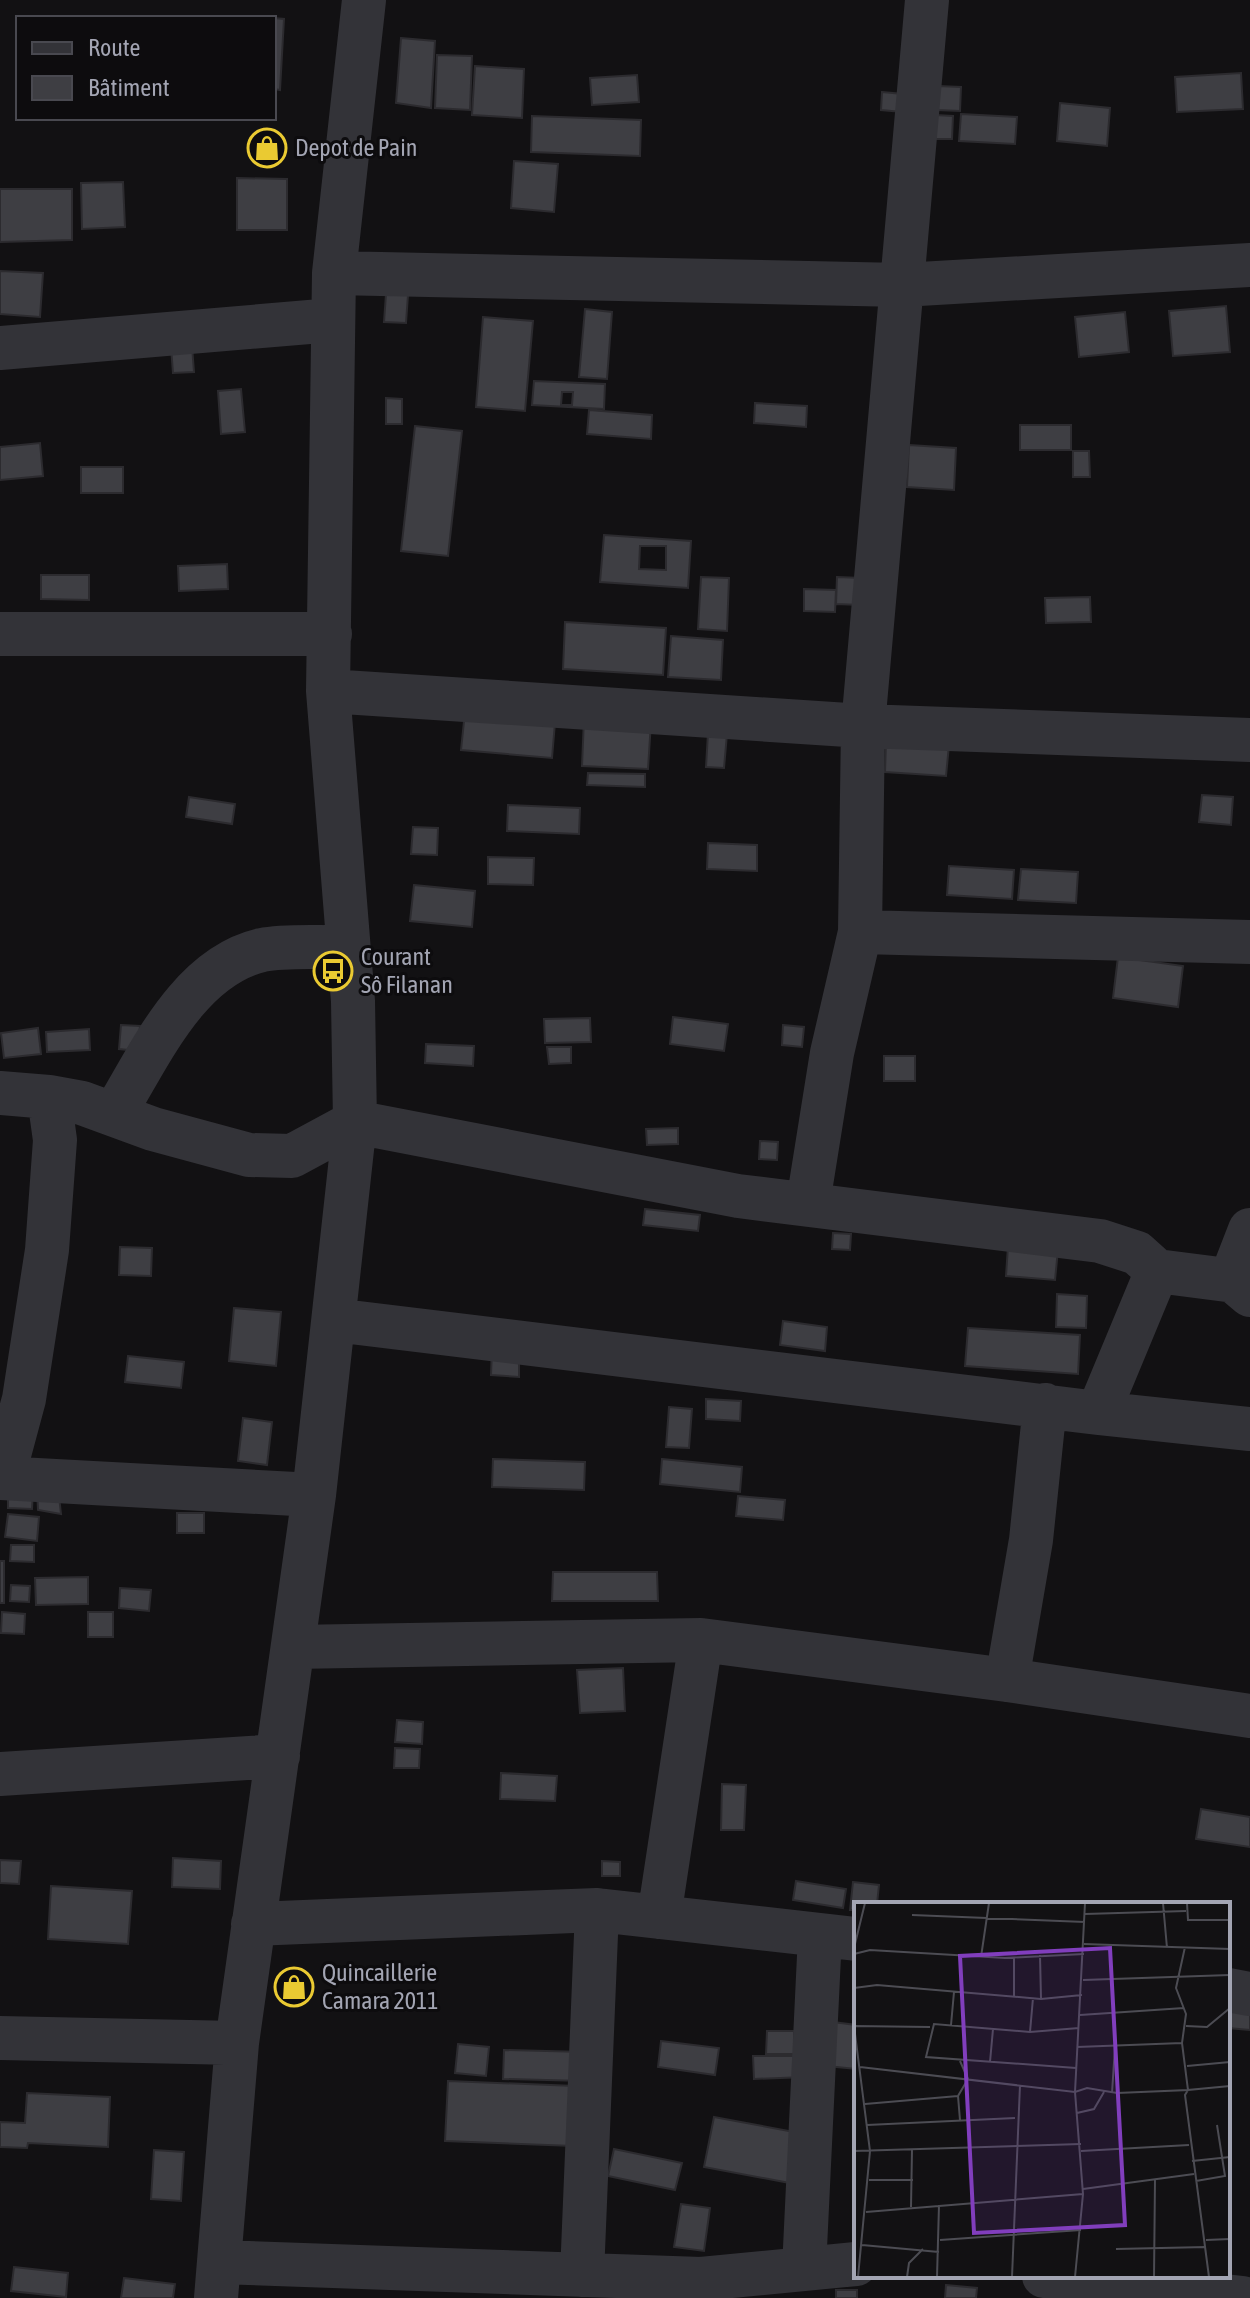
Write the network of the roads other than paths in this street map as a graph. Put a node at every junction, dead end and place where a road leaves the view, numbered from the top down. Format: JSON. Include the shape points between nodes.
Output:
{"nodes":[{"id":1,"x":364,"y":0,"type":"edge"},
{"id":2,"x":927,"y":0,"type":"edge"},
{"id":3,"x":1250,"y":265,"type":"edge"},
{"id":4,"x":334,"y":273,"type":"junction"},
{"id":5,"x":902,"y":285,"type":"junction"},
{"id":6,"x":333,"y":320,"type":"junction"},
{"id":7,"x":0,"y":348,"type":"edge"},
{"id":8,"x":0,"y":634,"type":"edge"},
{"id":9,"x":330,"y":634,"type":"junction"},
{"id":10,"x":328,"y":691,"type":"junction"},
{"id":11,"x":863,"y":726,"type":"junction"},
{"id":12,"x":1250,"y":740,"type":"edge"},
{"id":13,"x":860,"y":932,"type":"junction"},
{"id":14,"x":1250,"y":942,"type":"edge"},
{"id":15,"x":348,"y":947,"type":"junction"},
{"id":16,"x":0,"y":1093,"type":"edge"},
{"id":17,"x":49,"y":1097,"type":"junction"},
{"id":18,"x":114,"y":1114,"type":"junction"},
{"id":19,"x":355,"y":1122,"type":"junction"},
{"id":20,"x":808,"y":1203,"type":"junction"},
{"id":21,"x":1250,"y":1230,"type":"edge"},
{"id":22,"x":1157,"y":1271,"type":"junction"},
{"id":23,"x":1244,"y":1286,"type":"edge"},
{"id":24,"x":334,"y":1320,"type":"junction"},
{"id":25,"x":1045,"y":1405,"type":"junction"},
{"id":26,"x":1098,"y":1413,"type":"junction"},
{"id":27,"x":1250,"y":1429,"type":"edge"},
{"id":28,"x":1,"y":1478,"type":"edge"},
{"id":29,"x":314,"y":1495,"type":"junction"},
{"id":30,"x":701,"y":1640,"type":"junction"},
{"id":31,"x":293,"y":1647,"type":"junction"},
{"id":32,"x":1007,"y":1680,"type":"junction"},
{"id":33,"x":1250,"y":1716,"type":"edge"},
{"id":34,"x":278,"y":1756,"type":"junction"},
{"id":35,"x":0,"y":1774,"type":"edge"},
{"id":36,"x":597,"y":1910,"type":"junction"},
{"id":37,"x":659,"y":1917,"type":"junction"},
{"id":38,"x":253,"y":1924,"type":"junction"},
{"id":39,"x":838,"y":1937,"type":"edge"},
{"id":40,"x":1230,"y":1990,"type":"edge"},
{"id":41,"x":1250,"y":1994,"type":"edge"},
{"id":42,"x":0,"y":2038,"type":"edge"},
{"id":43,"x":237,"y":2043,"type":"junction"},
{"id":44,"x":854,"y":2264,"type":"edge"},
{"id":45,"x":804,"y":2269,"type":"junction"},
{"id":46,"x":582,"y":2275,"type":"junction"},
{"id":47,"x":217,"y":2280,"type":"edge"},
{"id":48,"x":1062,"y":2284,"type":"edge"},
{"id":49,"x":1243,"y":2298,"type":"edge"}],
"edges":[{"from":1,"to":4,"type":"street"},
{"from":2,"to":5,"type":"street"},
{"from":3,"to":5,"type":"street"},
{"from":4,"to":5,"type":"street"},
{"from":4,"to":6,"type":"street"},
{"from":5,"to":11,"type":"street"},
{"from":6,"to":7,"type":"street"},
{"from":6,"to":9,"type":"street"},
{"from":8,"to":9,"type":"street"},
{"from":9,"to":10,"type":"street"},
{"from":10,"to":11,"type":"street"},
{"from":10,"to":15,"type":"street"},
{"from":11,"to":12,"type":"street"},
{"from":11,"to":13,"type":"street"},
{"from":13,"to":14,"type":"street"},
{"from":13,"to":20,"type":"street","via":[[832,1053]]},
{"from":15,"to":18,"type":"street","via":[[263,950],[207,977],[181,1005]]},
{"from":15,"to":19,"type":"street"},
{"from":16,"to":17,"type":"street"},
{"from":17,"to":18,"type":"street"},
{"from":17,"to":28,"type":"street","via":[[55,1140],[47,1250],[24,1399]]},
{"from":18,"to":19,"type":"street","via":[[249,1155],[292,1156]]},
{"from":19,"to":20,"type":"street","via":[[738,1196]]},
{"from":19,"to":24,"type":"street"},
{"from":20,"to":22,"type":"street","via":[[1100,1241],[1137,1253]]},
{"from":21,"to":23,"type":"street"},
{"from":22,"to":23,"type":"street"},
{"from":22,"to":26,"type":"street"},
{"from":24,"to":25,"type":"street"},
{"from":24,"to":29,"type":"street"},
{"from":25,"to":26,"type":"street"},
{"from":25,"to":32,"type":"street","via":[[1031,1540]]},
{"from":26,"to":27,"type":"street"},
{"from":28,"to":29,"type":"street"},
{"from":29,"to":31,"type":"street"},
{"from":30,"to":31,"type":"street"},
{"from":30,"to":32,"type":"street"},
{"from":30,"to":37,"type":"street"},
{"from":31,"to":34,"type":"street"},
{"from":32,"to":33,"type":"street"},
{"from":34,"to":35,"type":"street"},
{"from":34,"to":38,"type":"street"},
{"from":36,"to":37,"type":"street"},
{"from":36,"to":38,"type":"street"},
{"from":36,"to":46,"type":"street"},
{"from":37,"to":39,"type":"street"},
{"from":38,"to":43,"type":"street"},
{"from":39,"to":45,"type":"street"},
{"from":40,"to":41,"type":"street"},
{"from":42,"to":43,"type":"street"},
{"from":43,"to":47,"type":"street"},
{"from":44,"to":45,"type":"street"},
{"from":45,"to":46,"type":"street","via":[[701,2279]]},
{"from":46,"to":47,"type":"street"},
{"from":48,"to":49,"type":"street"}]}
